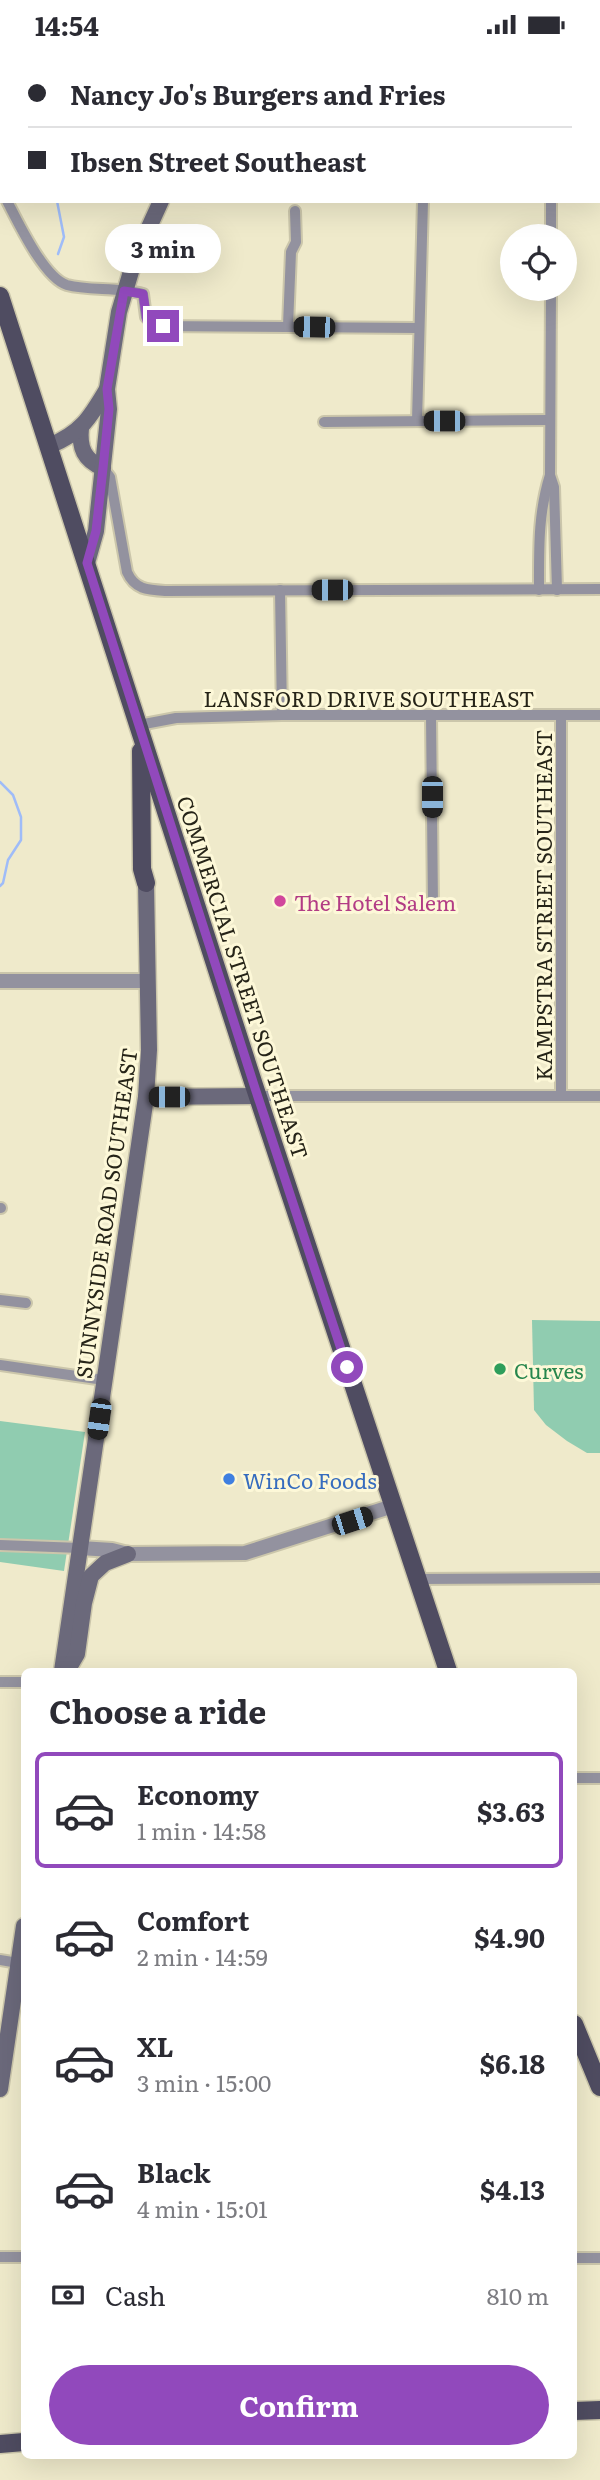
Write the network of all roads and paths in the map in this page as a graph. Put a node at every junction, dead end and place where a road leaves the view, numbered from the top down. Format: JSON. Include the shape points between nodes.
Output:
{"nodes":[{"id":1,"x":8,"y":203,"type":"edge"},
{"id":2,"x":160,"y":203,"type":"edge"},
{"id":3,"x":423,"y":203,"type":"edge"},
{"id":4,"x":551,"y":203,"type":"edge"},
{"id":5,"x":295,"y":211,"type":"dead end"},
{"id":6,"x":551,"y":224,"type":"edge"},
{"id":7,"x":124,"y":291,"type":"junction"},
{"id":8,"x":0,"y":296,"type":"edge"},
{"id":9,"x":551,"y":301,"type":"edge"},
{"id":10,"x":288,"y":326,"type":"junction"},
{"id":11,"x":418,"y":328,"type":"junction"},
{"id":12,"x":107,"y":389,"type":"junction"},
{"id":13,"x":550,"y":420,"type":"junction"},
{"id":14,"x":417,"y":421,"type":"junction"},
{"id":15,"x":324,"y":422,"type":"dead end"},
{"id":16,"x":81,"y":428,"type":"junction"},
{"id":17,"x":49,"y":446,"type":"junction"},
{"id":18,"x":103,"y":468,"type":"junction"},
{"id":19,"x":550,"y":475,"type":"junction"},
{"id":20,"x":87,"y":563,"type":"junction"},
{"id":21,"x":600,"y":589,"type":"edge"},
{"id":22,"x":280,"y":590,"type":"junction"},
{"id":23,"x":539,"y":590,"type":"junction"},
{"id":24,"x":557,"y":590,"type":"junction"},
{"id":25,"x":282,"y":715,"type":"junction"},
{"id":26,"x":431,"y":715,"type":"junction"},
{"id":27,"x":561,"y":715,"type":"junction"},
{"id":28,"x":600,"y":715,"type":"edge"},
{"id":29,"x":140,"y":729,"type":"junction"},
{"id":30,"x":146,"y":883,"type":"joint"},
{"id":31,"x":433,"y":906,"type":"dead end"},
{"id":32,"x":0,"y":981,"type":"edge"},
{"id":33,"x":147,"y":981,"type":"junction"},
{"id":34,"x":258,"y":1096,"type":"junction"},
{"id":35,"x":561,"y":1096,"type":"junction"},
{"id":36,"x":600,"y":1096,"type":"edge"},
{"id":37,"x":146,"y":1097,"type":"junction"},
{"id":38,"x":0,"y":1300,"type":"edge"},
{"id":39,"x":26,"y":1303,"type":"dead end"},
{"id":40,"x":0,"y":1365,"type":"edge"},
{"id":41,"x":104,"y":1380,"type":"junction"},
{"id":42,"x":393,"y":1506,"type":"junction"},
{"id":43,"x":0,"y":1545,"type":"edge"},
{"id":44,"x":80,"y":1548,"type":"junction"},
{"id":45,"x":128,"y":1554,"type":"junction"},
{"id":46,"x":417,"y":1579,"type":"junction"},
{"id":47,"x":600,"y":1579,"type":"edge"},
{"id":48,"x":64,"y":1668,"type":"edge"},
{"id":49,"x":66,"y":1668,"type":"edge"},
{"id":50,"x":446,"y":1668,"type":"edge"},
{"id":51,"x":0,"y":1682,"type":"edge"},
{"id":52,"x":21,"y":1682,"type":"edge"},
{"id":53,"x":577,"y":1778,"type":"edge"},
{"id":54,"x":600,"y":1778,"type":"edge"},
{"id":55,"x":0,"y":1960,"type":"edge"},
{"id":56,"x":21,"y":1963,"type":"edge"},
{"id":57,"x":21,"y":1969,"type":"edge"},
{"id":58,"x":577,"y":2031,"type":"edge"},
{"id":59,"x":600,"y":2087,"type":"edge"},
{"id":60,"x":0,"y":2089,"type":"edge"},
{"id":61,"x":0,"y":2257,"type":"edge"},
{"id":62,"x":21,"y":2257,"type":"edge"},
{"id":63,"x":577,"y":2258,"type":"edge"},
{"id":64,"x":600,"y":2258,"type":"edge"},
{"id":65,"x":600,"y":2410,"type":"edge"},
{"id":66,"x":577,"y":2411,"type":"edge"},
{"id":67,"x":21,"y":2442,"type":"edge"},
{"id":68,"x":0,"y":2444,"type":"edge"}],
"edges":[{"from":1,"to":7,"type":"street","via":[[46,269],[60,282]]},
{"from":2,"to":7,"type":"main road"},
{"from":3,"to":11,"type":"street"},
{"from":4,"to":6,"type":"street"},
{"from":5,"to":10,"type":"street"},
{"from":7,"to":10,"type":"street","via":[[143,294],[146,317],[155,326]]},
{"from":7,"to":12,"type":"main road"},
{"from":8,"to":17,"type":"main road","name":"COMMERCIAL STREET SOUTHEAST"},
{"from":9,"to":13,"type":"street"},
{"from":10,"to":11,"type":"street"},
{"from":11,"to":14,"type":"street"},
{"from":12,"to":16,"type":"main road"},
{"from":12,"to":18,"type":"main road"},
{"from":13,"to":14,"type":"street"},
{"from":13,"to":19,"type":"street"},
{"from":14,"to":15,"type":"street"},
{"from":16,"to":17,"type":"main road"},
{"from":16,"to":18,"type":"main road","via":[[83,453]]},
{"from":17,"to":20,"type":"main road","name":"COMMERCIAL STREET SOUTHEAST"},
{"from":18,"to":20,"type":"main road","via":[[96,531]]},
{"from":18,"to":22,"type":"street","via":[[110,477],[127,572],[137,586],[167,591]]},
{"from":19,"to":23,"type":"street","via":[[539,529]]},
{"from":19,"to":24,"type":"street"},
{"from":20,"to":29,"type":"main road","name":"COMMERCIAL STREET SOUTHEAST"},
{"from":21,"to":24,"type":"street"},
{"from":22,"to":23,"type":"street"},
{"from":22,"to":25,"type":"street"},
{"from":23,"to":24,"type":"street"},
{"from":25,"to":26,"type":"street","name":"LANSFORD DRIVE SOUTHEAST"},
{"from":25,"to":29,"type":"street","name":"LANSFORD DRIVE SOUTHEAST","via":[[176,718]]},
{"from":26,"to":27,"type":"street","name":"LANSFORD DRIVE SOUTHEAST"},
{"from":26,"to":31,"type":"street"},
{"from":27,"to":28,"type":"street","name":"LANSFORD DRIVE SOUTHEAST"},
{"from":27,"to":35,"type":"street","name":"KAMPSTRA STREET SOUTHEAST"},
{"from":29,"to":30,"type":"main road"},
{"from":29,"to":34,"type":"main road","name":"COMMERCIAL STREET SOUTHEAST"},
{"from":30,"to":33,"type":"main road","name":"SUNNYSIDE ROAD SOUTHEAST"},
{"from":32,"to":33,"type":"street"},
{"from":33,"to":37,"type":"main road","name":"SUNNYSIDE ROAD SOUTHEAST"},
{"from":34,"to":35,"type":"street"},
{"from":34,"to":37,"type":"main road"},
{"from":34,"to":42,"type":"main road","name":"COMMERCIAL STREET SOUTHEAST"},
{"from":35,"to":36,"type":"street"},
{"from":37,"to":41,"type":"main road","name":"SUNNYSIDE ROAD SOUTHEAST"},
{"from":38,"to":39,"type":"street"},
{"from":40,"to":41,"type":"street"},
{"from":41,"to":44,"type":"main road","name":"SUNNYSIDE ROAD SOUTHEAST"},
{"from":42,"to":45,"type":"street","via":[[245,1553]]},
{"from":42,"to":46,"type":"main road","name":"COMMERCIAL STREET SOUTHEAST"},
{"from":43,"to":44,"type":"street"},
{"from":44,"to":45,"type":"street"},
{"from":44,"to":48,"type":"main road","name":"SUNNYSIDE ROAD SOUTHEAST"},
{"from":45,"to":49,"type":"main road","via":[[104,1563],[91,1576],[77,1654]]},
{"from":46,"to":47,"type":"street"},
{"from":46,"to":50,"type":"main road","name":"COMMERCIAL STREET SOUTHEAST"},
{"from":51,"to":52,"type":"street"},
{"from":53,"to":54,"type":"street"},
{"from":55,"to":56,"type":"street"},
{"from":57,"to":60,"type":"main road"},
{"from":58,"to":59,"type":"main road"},
{"from":61,"to":62,"type":"street"},
{"from":63,"to":64,"type":"street"},
{"from":65,"to":66,"type":"main road"},
{"from":67,"to":68,"type":"main road"}]}
